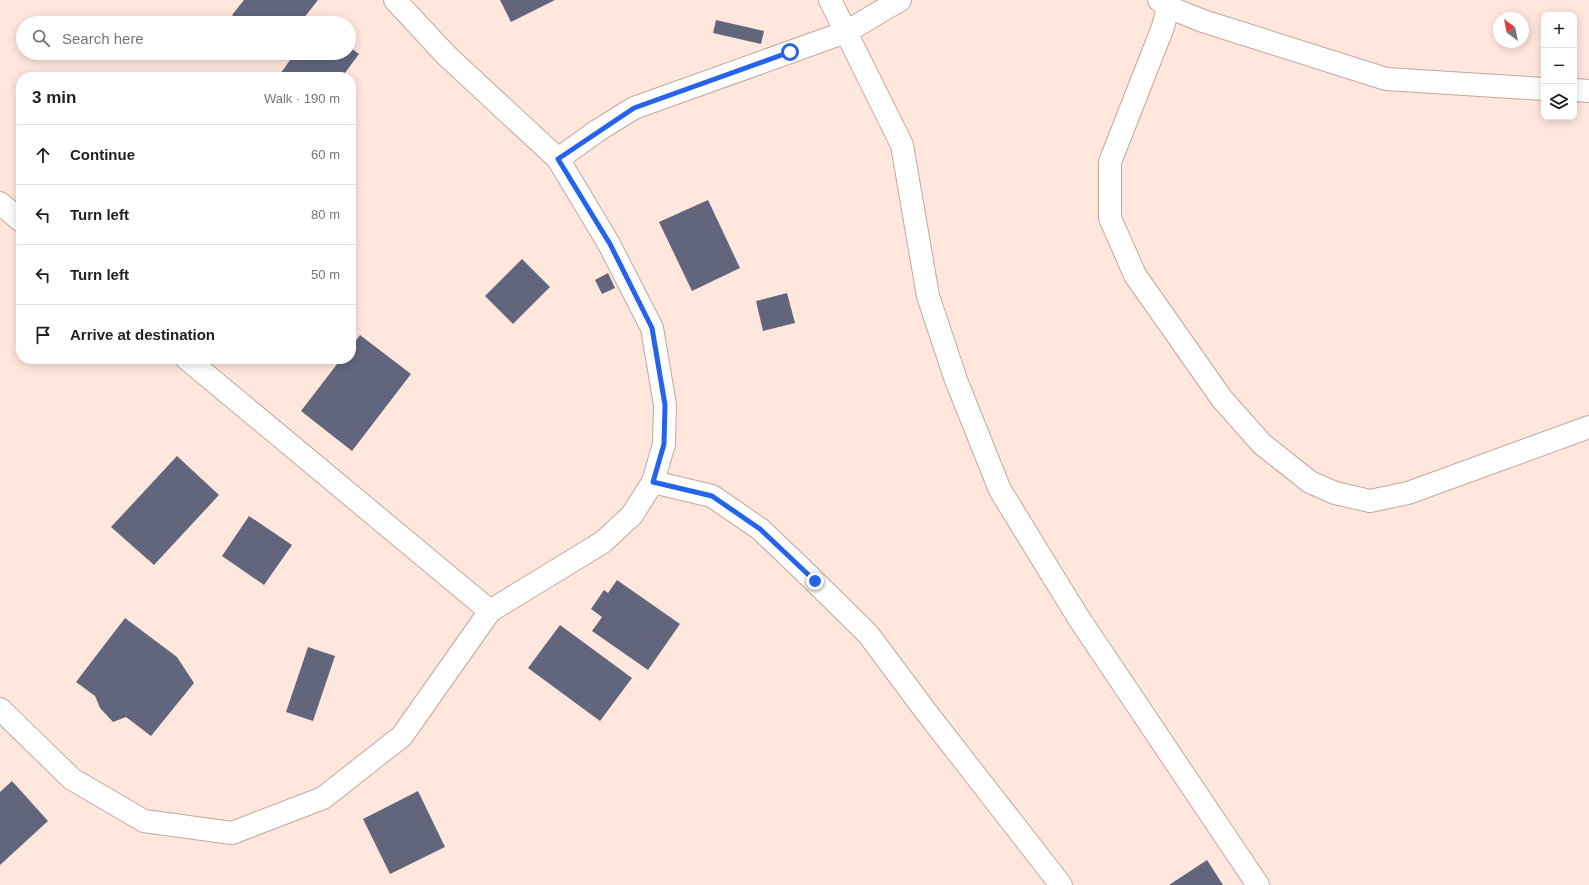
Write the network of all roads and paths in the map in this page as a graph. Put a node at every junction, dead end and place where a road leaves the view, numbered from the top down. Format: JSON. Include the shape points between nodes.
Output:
{"nodes":[{"id":1,"x":395,"y":0,"type":"edge"},
{"id":2,"x":830,"y":0,"type":"edge"},
{"id":3,"x":900,"y":0,"type":"edge"},
{"id":4,"x":1164,"y":4,"type":"edge"},
{"id":5,"x":846,"y":32,"type":"junction"},
{"id":6,"x":1541,"y":89,"type":"edge"},
{"id":7,"x":1577,"y":90,"type":"edge"},
{"id":8,"x":1589,"y":91,"type":"edge"},
{"id":9,"x":558,"y":159,"type":"junction"},
{"id":10,"x":0,"y":203,"type":"edge"},
{"id":11,"x":16,"y":217,"type":"edge"},
{"id":12,"x":193,"y":364,"type":"edge"},
{"id":13,"x":1589,"y":427,"type":"edge"},
{"id":14,"x":653,"y":482,"type":"junction"},
{"id":15,"x":490,"y":611,"type":"junction"},
{"id":16,"x":0,"y":709,"type":"edge"},
{"id":17,"x":1061,"y":885,"type":"edge"},
{"id":18,"x":1258,"y":885,"type":"edge"}],
"edges":[{"from":1,"to":9,"type":"street","via":[[446,55]]},
{"from":2,"to":5,"type":"street"},
{"from":3,"to":5,"type":"street"},
{"from":4,"to":6,"type":"street","via":[[1203,21],[1386,79]]},
{"from":4,"to":13,"type":"street","via":[[1163,27],[1110,162],[1110,218],[1135,275],[1222,399],[1262,444],[1310,482],[1335,493],[1370,501],[1408,493]]},
{"from":5,"to":9,"type":"street","via":[[634,108]]},
{"from":5,"to":18,"type":"street","via":[[902,146],[928,296],[956,380],[1000,490],[1078,617]]},
{"from":7,"to":8,"type":"street"},
{"from":9,"to":14,"type":"street","via":[[610,244],[652,328],[665,405],[664,444]]},
{"from":10,"to":11,"type":"street"},
{"from":12,"to":15,"type":"street"},
{"from":14,"to":15,"type":"street","via":[[632,515],[603,542]]},
{"from":14,"to":17,"type":"street","via":[[712,496],[760,529],[810,576],[868,634]]},
{"from":15,"to":16,"type":"street","via":[[402,736],[323,798],[232,833],[144,821],[72,779]]}]}
